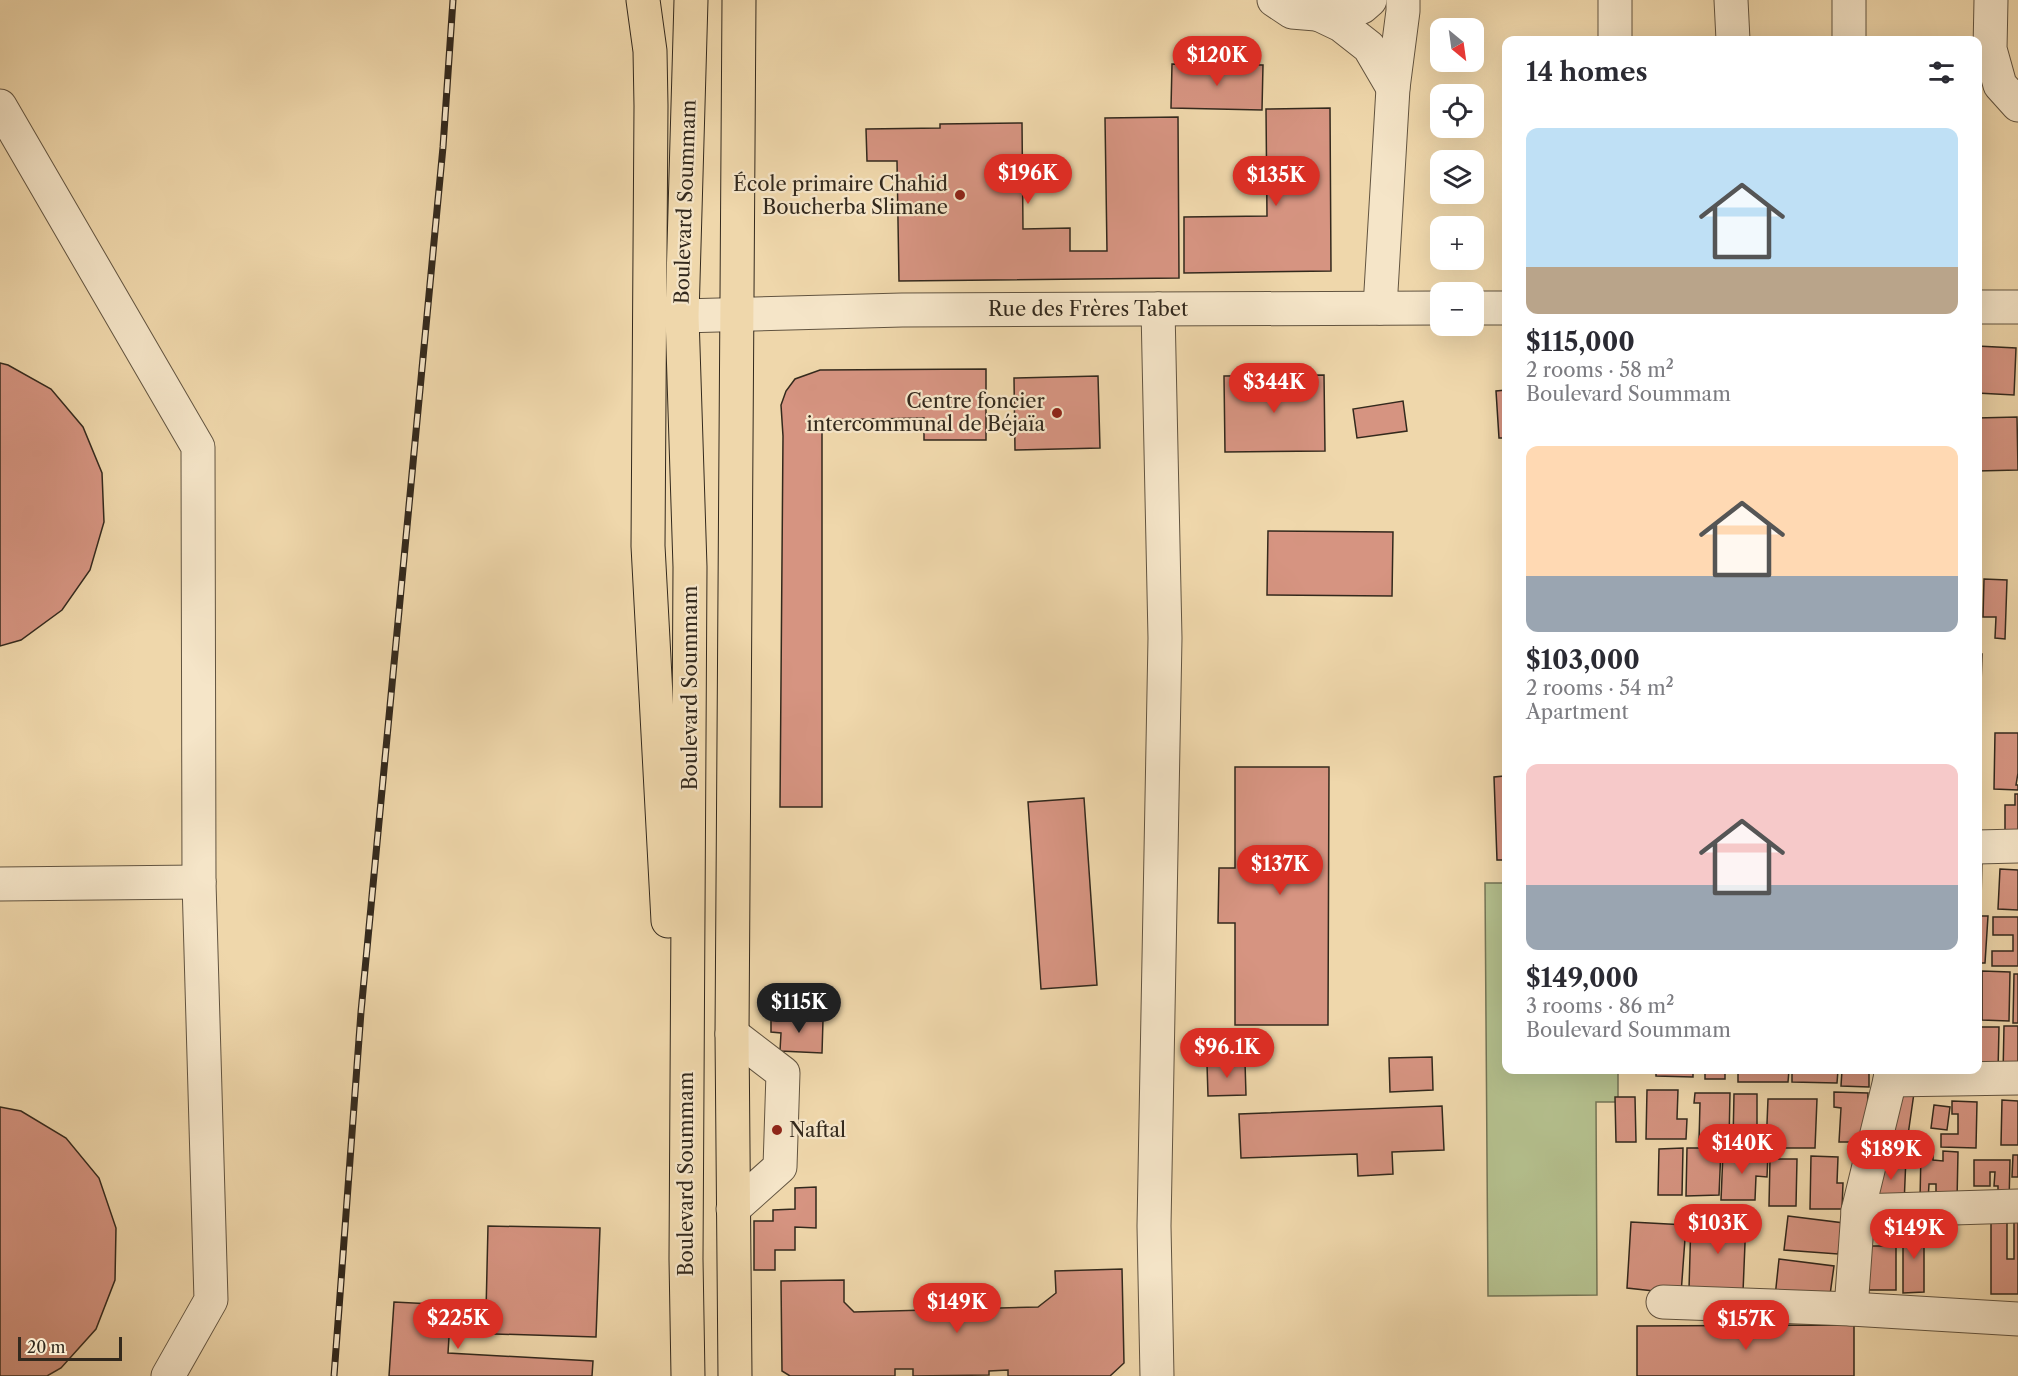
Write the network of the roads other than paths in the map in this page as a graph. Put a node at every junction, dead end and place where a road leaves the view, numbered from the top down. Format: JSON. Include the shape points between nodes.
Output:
{"nodes":[{"id":1,"x":643,"y":0,"type":"edge"},
{"id":2,"x":691,"y":0,"type":"edge"},
{"id":3,"x":739,"y":0,"type":"edge"},
{"id":4,"x":1274,"y":0,"type":"edge"},
{"id":5,"x":1370,"y":0,"type":"edge"},
{"id":6,"x":1403,"y":0,"type":"edge"},
{"id":7,"x":1615,"y":0,"type":"edge"},
{"id":8,"x":1731,"y":0,"type":"edge"},
{"id":9,"x":1849,"y":0,"type":"edge"},
{"id":10,"x":1991,"y":0,"type":"edge"},
{"id":11,"x":1320,"y":15,"type":"junction"},
{"id":12,"x":1615,"y":36,"type":"edge"},
{"id":13,"x":1732,"y":36,"type":"edge"},
{"id":14,"x":1849,"y":36,"type":"edge"},
{"id":15,"x":1393,"y":88,"type":"junction"},
{"id":16,"x":2018,"y":105,"type":"edge"},
{"id":17,"x":0,"y":106,"type":"edge"},
{"id":18,"x":1982,"y":307,"type":"edge"},
{"id":19,"x":2018,"y":307,"type":"edge"},
{"id":20,"x":1380,"y":308,"type":"junction"},
{"id":21,"x":1430,"y":308,"type":"edge"},
{"id":22,"x":1484,"y":308,"type":"edge"},
{"id":23,"x":1502,"y":308,"type":"edge"},
{"id":24,"x":1158,"y":309,"type":"junction"},
{"id":25,"x":736,"y":315,"type":"junction"},
{"id":26,"x":682,"y":316,"type":"junction"},
{"id":27,"x":2018,"y":846,"type":"edge"},
{"id":28,"x":1982,"y":847,"type":"edge"},
{"id":29,"x":199,"y":882,"type":"junction"},
{"id":30,"x":0,"y":884,"type":"edge"},
{"id":31,"x":732,"y":1034,"type":"junction"},
{"id":32,"x":1891,"y":1075,"type":"edge"},
{"id":33,"x":2018,"y":1078,"type":"edge"},
{"id":34,"x":2018,"y":1206,"type":"edge"},
{"id":35,"x":733,"y":1209,"type":"junction"},
{"id":36,"x":1858,"y":1210,"type":"junction"},
{"id":37,"x":686,"y":1259,"type":"junction"},
{"id":38,"x":1663,"y":1302,"type":"dead end"},
{"id":39,"x":1851,"y":1309,"type":"junction"},
{"id":40,"x":2018,"y":1319,"type":"edge"},
{"id":41,"x":168,"y":1376,"type":"edge"},
{"id":42,"x":688,"y":1376,"type":"edge"},
{"id":43,"x":735,"y":1376,"type":"edge"},
{"id":44,"x":1157,"y":1376,"type":"edge"}],
"edges":[{"from":1,"to":37,"type":"main road","via":[[650,51],[651,106],[648,546]]},
{"from":2,"to":26,"type":"main road","name":"Boulevard Soummam"},
{"from":3,"to":25,"type":"main road"},
{"from":4,"to":11,"type":"street","via":[[1292,12]]},
{"from":5,"to":11,"type":"street","via":[[1340,16]]},
{"from":6,"to":15,"type":"street"},
{"from":7,"to":12,"type":"street"},
{"from":8,"to":13,"type":"street"},
{"from":9,"to":14,"type":"street"},
{"from":10,"to":16,"type":"street","via":[[1990,49],[2000,85]]},
{"from":11,"to":15,"type":"street","via":[[1341,25],[1369,47]]},
{"from":15,"to":20,"type":"street"},
{"from":17,"to":29,"type":"street","via":[[198,447]]},
{"from":18,"to":19,"type":"street"},
{"from":20,"to":21,"type":"street","name":"Rue des Frères Tabet"},
{"from":20,"to":24,"type":"street","name":"Rue des Frères Tabet"},
{"from":22,"to":23,"type":"street"},
{"from":24,"to":25,"type":"street","name":"Rue des Frères Tabet"},
{"from":24,"to":44,"type":"street","via":[[1165,638],[1154,1227]]},
{"from":25,"to":26,"type":"street"},
{"from":25,"to":31,"type":"main road"},
{"from":26,"to":37,"type":"main road","name":"Boulevard Soummam","via":[[690,567]]},
{"from":27,"to":28,"type":"street"},
{"from":29,"to":30,"type":"street"},
{"from":29,"to":41,"type":"street","via":[[211,1300]]},
{"from":31,"to":35,"type":"main road"},
{"from":31,"to":35,"type":"street","via":[[771,1062],[768,1178]]},
{"from":32,"to":33,"type":"street"},
{"from":32,"to":36,"type":"street"},
{"from":34,"to":36,"type":"street"},
{"from":35,"to":43,"type":"main road"},
{"from":36,"to":39,"type":"street"},
{"from":37,"to":42,"type":"main road","name":"Boulevard Soummam"},
{"from":38,"to":39,"type":"street"},
{"from":39,"to":40,"type":"street"}]}
